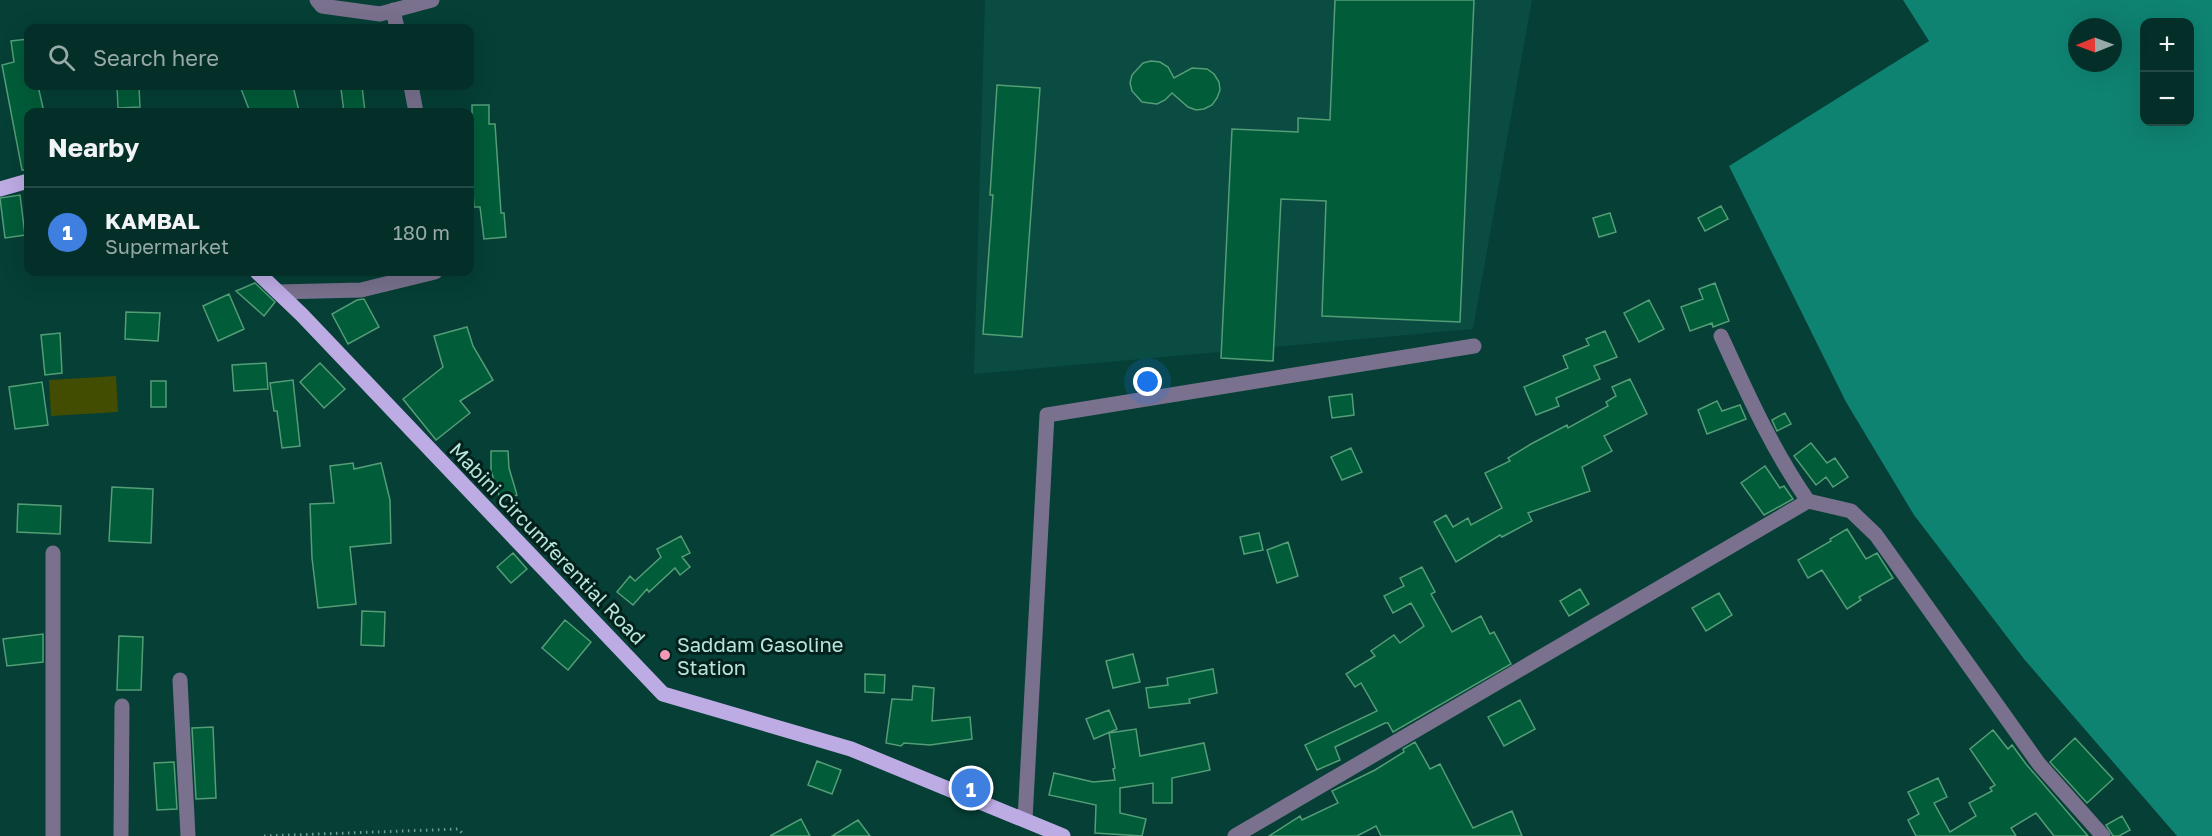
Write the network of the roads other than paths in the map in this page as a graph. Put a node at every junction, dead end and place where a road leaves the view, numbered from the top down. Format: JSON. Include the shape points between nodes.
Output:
{"nodes":[{"id":1,"x":317,"y":0,"type":"edge"},
{"id":2,"x":432,"y":0,"type":"edge"},
{"id":3,"x":393,"y":10,"type":"junction"},
{"id":4,"x":396,"y":24,"type":"edge"},
{"id":5,"x":412,"y":90,"type":"edge"},
{"id":6,"x":415,"y":108,"type":"edge"},
{"id":7,"x":24,"y":182,"type":"edge"},
{"id":8,"x":0,"y":189,"type":"edge"},
{"id":9,"x":262,"y":276,"type":"edge"},
{"id":10,"x":419,"y":276,"type":"edge"},
{"id":11,"x":278,"y":292,"type":"junction"},
{"id":12,"x":1721,"y":336,"type":"dead end"},
{"id":13,"x":1474,"y":346,"type":"dead end"},
{"id":14,"x":1808,"y":501,"type":"junction"},
{"id":15,"x":53,"y":553,"type":"dead end"},
{"id":16,"x":180,"y":680,"type":"dead end"},
{"id":17,"x":122,"y":706,"type":"dead end"},
{"id":18,"x":1025,"y":819,"type":"junction"},
{"id":19,"x":53,"y":836,"type":"edge"},
{"id":20,"x":121,"y":836,"type":"edge"},
{"id":21,"x":189,"y":836,"type":"edge"},
{"id":22,"x":1063,"y":836,"type":"edge"},
{"id":23,"x":1235,"y":836,"type":"edge"},
{"id":24,"x":2103,"y":836,"type":"edge"}],
"edges":[{"from":1,"to":3,"type":"street","via":[[322,6],[380,14]]},
{"from":2,"to":3,"type":"street"},
{"from":3,"to":4,"type":"street"},
{"from":5,"to":6,"type":"street"},
{"from":7,"to":8,"type":"main road"},
{"from":9,"to":11,"type":"main road","name":"Mabini Circumferential Road"},
{"from":10,"to":11,"type":"street","via":[[361,290]]},
{"from":11,"to":18,"type":"main road","name":"Mabini Circumferential Road","via":[[663,694],[851,749]]},
{"from":12,"to":14,"type":"street","via":[[1756,412]]},
{"from":13,"to":18,"type":"street","via":[[1047,415]]},
{"from":14,"to":23,"type":"street"},
{"from":14,"to":24,"type":"street","via":[[1851,511],[1876,535],[2039,764]]},
{"from":15,"to":19,"type":"street"},
{"from":16,"to":21,"type":"street"},
{"from":17,"to":20,"type":"street"},
{"from":18,"to":22,"type":"main road","name":"Mabini Circumferential Road"}]}
